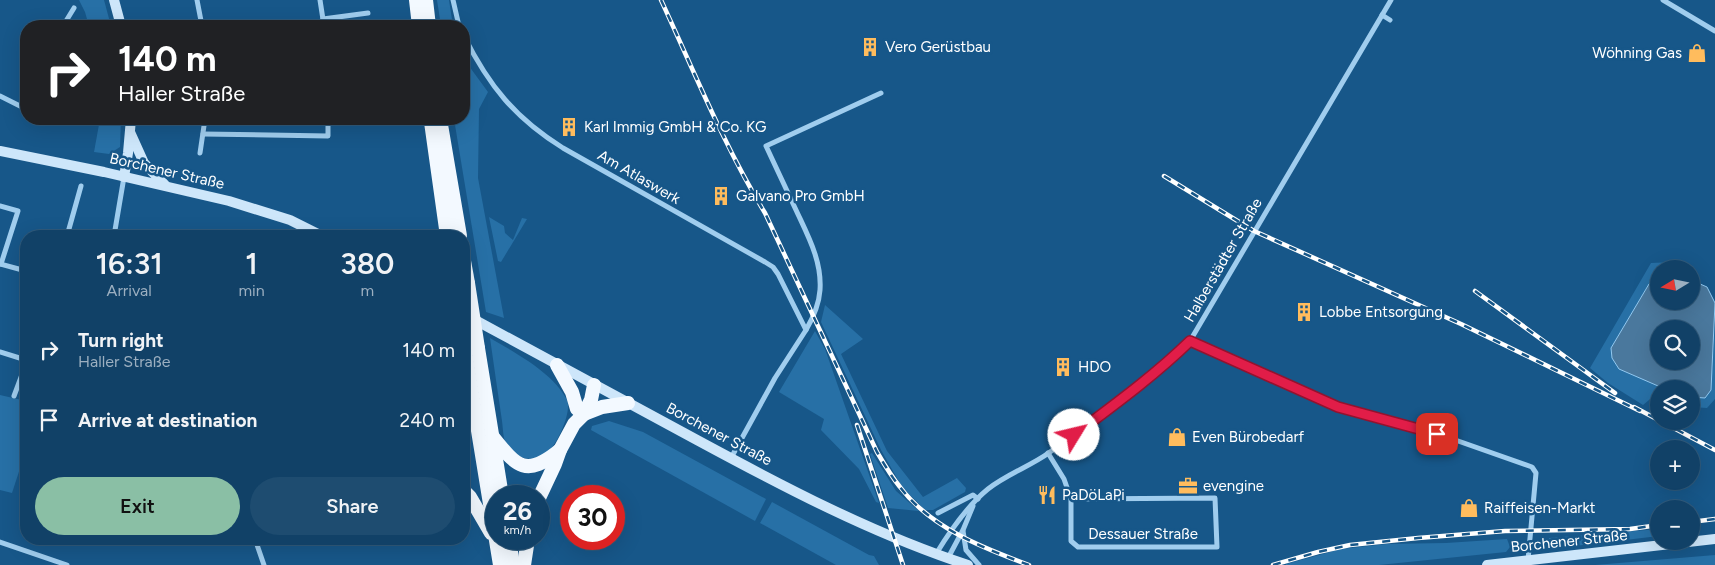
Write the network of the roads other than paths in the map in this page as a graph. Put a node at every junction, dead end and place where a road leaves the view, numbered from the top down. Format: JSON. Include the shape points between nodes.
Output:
{"nodes":[{"id":1,"x":114,"y":0,"type":"edge"},
{"id":2,"x":197,"y":0,"type":"edge"},
{"id":3,"x":320,"y":0,"type":"edge"},
{"id":4,"x":416,"y":0,"type":"edge"},
{"id":5,"x":426,"y":0,"type":"edge"},
{"id":6,"x":453,"y":0,"type":"edge"},
{"id":7,"x":1391,"y":0,"type":"edge"},
{"id":8,"x":1663,"y":0,"type":"edge"},
{"id":9,"x":74,"y":8,"type":"dead end"},
{"id":10,"x":368,"y":13,"type":"dead end"},
{"id":11,"x":1382,"y":15,"type":"junction"},
{"id":12,"x":323,"y":19,"type":"joint"},
{"id":13,"x":67,"y":20,"type":"edge"},
{"id":14,"x":119,"y":20,"type":"edge"},
{"id":15,"x":201,"y":20,"type":"edge"},
{"id":16,"x":418,"y":20,"type":"edge"},
{"id":17,"x":428,"y":20,"type":"edge"},
{"id":18,"x":458,"y":20,"type":"edge"},
{"id":19,"x":1390,"y":20,"type":"dead end"},
{"id":20,"x":1715,"y":31,"type":"edge"},
{"id":21,"x":470,"y":49,"type":"edge"},
{"id":22,"x":881,"y":93,"type":"dead end"},
{"id":23,"x":0,"y":96,"type":"edge"},
{"id":24,"x":20,"y":106,"type":"edge"},
{"id":25,"x":131,"y":125,"type":"edge"},
{"id":26,"x":204,"y":125,"type":"edge"},
{"id":27,"x":328,"y":125,"type":"edge"},
{"id":28,"x":432,"y":125,"type":"edge"},
{"id":29,"x":441,"y":125,"type":"edge"},
{"id":30,"x":130,"y":132,"type":"junction"},
{"id":31,"x":203,"y":134,"type":"junction"},
{"id":32,"x":0,"y":151,"type":"edge"},
{"id":33,"x":200,"y":153,"type":"dead end"},
{"id":34,"x":124,"y":177,"type":"junction"},
{"id":35,"x":165,"y":185,"type":"junction"},
{"id":36,"x":81,"y":186,"type":"dead end"},
{"id":37,"x":0,"y":206,"type":"edge"},
{"id":38,"x":69,"y":230,"type":"edge"},
{"id":39,"x":115,"y":230,"type":"edge"},
{"id":40,"x":310,"y":230,"type":"edge"},
{"id":41,"x":446,"y":230,"type":"edge"},
{"id":42,"x":459,"y":230,"type":"edge"},
{"id":43,"x":0,"y":264,"type":"edge"},
{"id":44,"x":20,"y":269,"type":"edge"},
{"id":45,"x":470,"y":296,"type":"edge"},
{"id":46,"x":470,"y":317,"type":"edge"},
{"id":47,"x":806,"y":330,"type":"junction"},
{"id":48,"x":1190,"y":341,"type":"junction"},
{"id":49,"x":0,"y":352,"type":"edge"},
{"id":50,"x":20,"y":360,"type":"edge"},
{"id":51,"x":557,"y":365,"type":"junction"},
{"id":52,"x":470,"y":376,"type":"edge"},
{"id":53,"x":20,"y":379,"type":"edge"},
{"id":54,"x":594,"y":385,"type":"junction"},
{"id":55,"x":14,"y":396,"type":"dead end"},
{"id":56,"x":628,"y":403,"type":"junction"},
{"id":57,"x":578,"y":416,"type":"junction"},
{"id":58,"x":492,"y":436,"type":"junction"},
{"id":59,"x":560,"y":450,"type":"junction"},
{"id":60,"x":1048,"y":454,"type":"junction"},
{"id":61,"x":731,"y":458,"type":"junction"},
{"id":62,"x":491,"y":485,"type":"edge"},
{"id":63,"x":500,"y":485,"type":"edge"},
{"id":64,"x":545,"y":485,"type":"edge"},
{"id":65,"x":470,"y":496,"type":"edge"},
{"id":66,"x":1071,"y":499,"type":"junction"},
{"id":67,"x":976,"y":501,"type":"junction"},
{"id":68,"x":938,"y":513,"type":"dead end"},
{"id":69,"x":485,"y":517,"type":"edge"},
{"id":70,"x":963,"y":530,"type":"junction"},
{"id":71,"x":1715,"y":539,"type":"edge"},
{"id":72,"x":0,"y":542,"type":"edge"},
{"id":73,"x":257,"y":545,"type":"edge"},
{"id":74,"x":501,"y":550,"type":"edge"},
{"id":75,"x":506,"y":550,"type":"edge"},
{"id":76,"x":526,"y":550,"type":"edge"},
{"id":77,"x":936,"y":554,"type":"junction"},
{"id":78,"x":948,"y":558,"type":"junction"},
{"id":79,"x":1528,"y":561,"type":"junction"},
{"id":80,"x":67,"y":565,"type":"edge"},
{"id":81,"x":264,"y":565,"type":"edge"},
{"id":82,"x":500,"y":565,"type":"edge"},
{"id":83,"x":513,"y":565,"type":"edge"},
{"id":84,"x":524,"y":565,"type":"edge"},
{"id":85,"x":968,"y":565,"type":"edge"},
{"id":86,"x":979,"y":565,"type":"edge"},
{"id":87,"x":1487,"y":565,"type":"edge"}],
"edges":[{"from":1,"to":14,"type":"main road"},
{"from":2,"to":15,"type":"street"},
{"from":3,"to":12,"type":"street"},
{"from":4,"to":16,"type":"highway"},
{"from":5,"to":17,"type":"highway"},
{"from":6,"to":18,"type":"street"},
{"from":7,"to":11,"type":"street","name":"Halberstädter Straße"},
{"from":8,"to":20,"type":"street"},
{"from":9,"to":13,"type":"street"},
{"from":10,"to":12,"type":"street"},
{"from":11,"to":19,"type":"street"},
{"from":11,"to":48,"type":"street","name":"Halberstädter Straße"},
{"from":21,"to":47,"type":"street","name":"Am Atlaswerk","via":[[496,92],[533,128],[773,267]]},
{"from":22,"to":47,"type":"street","via":[[766,146],[814,250],[820,272],[818,302]]},
{"from":23,"to":24,"type":"street"},
{"from":25,"to":30,"type":"main road"},
{"from":26,"to":31,"type":"street"},
{"from":27,"to":31,"type":"street","via":[[328,136]]},
{"from":28,"to":41,"type":"highway"},
{"from":29,"to":42,"type":"highway"},
{"from":30,"to":34,"type":"main road"},
{"from":30,"to":35,"type":"main road","via":[[144,163]]},
{"from":31,"to":33,"type":"street"},
{"from":32,"to":34,"type":"main road","name":"Borchener Straße"},
{"from":34,"to":35,"type":"main road","name":"Borchener Straße"},
{"from":34,"to":39,"type":"street"},
{"from":35,"to":40,"type":"main road","name":"Borchener Straße","via":[[229,201],[290,220]]},
{"from":36,"to":38,"type":"street"},
{"from":37,"to":43,"type":"street","via":[[18,211]]},
{"from":43,"to":44,"type":"street"},
{"from":45,"to":58,"type":"highway","bridge":true},
{"from":46,"to":51,"type":"main road","name":"Borchener Straße"},
{"from":47,"to":61,"type":"street"},
{"from":48,"to":60,"type":"street","name":"Halberstädter Straße","via":[[1128,395]]},
{"from":48,"to":79,"type":"street","via":[[1338,407],[1424,429],[1532,467],[1536,476]]},
{"from":49,"to":50,"type":"street"},
{"from":51,"to":54,"type":"main road","name":"Borchener Straße"},
{"from":51,"to":57,"type":"highway","via":[[572,392]]},
{"from":52,"to":62,"type":"highway"},
{"from":53,"to":55,"type":"street"},
{"from":54,"to":56,"type":"main road","name":"Borchener Straße"},
{"from":54,"to":57,"type":"highway","via":[[587,391]]},
{"from":56,"to":57,"type":"highway","via":[[602,407]]},
{"from":56,"to":61,"type":"main road","name":"Borchener Straße"},
{"from":57,"to":59,"type":"highway"},
{"from":58,"to":59,"type":"highway","via":[[514,462],[523,466],[540,464]]},
{"from":58,"to":63,"type":"highway"},
{"from":59,"to":64,"type":"highway"},
{"from":60,"to":66,"type":"street","name":"Dessauer Straße","via":[[1064,479]]},
{"from":60,"to":67,"type":"street","name":"Halberstädter Straße","via":[[1000,481]]},
{"from":61,"to":77,"type":"main road","name":"Borchener Straße"},
{"from":65,"to":69,"type":"highway"},
{"from":66,"to":66,"type":"street","name":"Dessauer Straße","via":[[1215,498],[1217,547],[1078,547],[1071,541]]},
{"from":67,"to":68,"type":"street","name":"Halberstädter Straße","via":[[974,495]]},
{"from":67,"to":70,"type":"street","name":"Halberstädter Straße"},
{"from":67,"to":77,"type":"street","name":"Halberstädter Straße","via":[[950,531]]},
{"from":70,"to":78,"type":"street","name":"Halberstädter Straße"},
{"from":70,"to":86,"type":"street","via":[[966,550]]},
{"from":71,"to":79,"type":"main road","name":"Borchener Straße"},
{"from":72,"to":80,"type":"street"},
{"from":73,"to":81,"type":"street"},
{"from":74,"to":82,"type":"highway"},
{"from":75,"to":83,"type":"highway"},
{"from":76,"to":84,"type":"highway"},
{"from":77,"to":78,"type":"main road","name":"Borchener Straße"},
{"from":78,"to":85,"type":"main road","name":"Borchener Straße"},
{"from":79,"to":87,"type":"main road","name":"Borchener Straße"}]}
